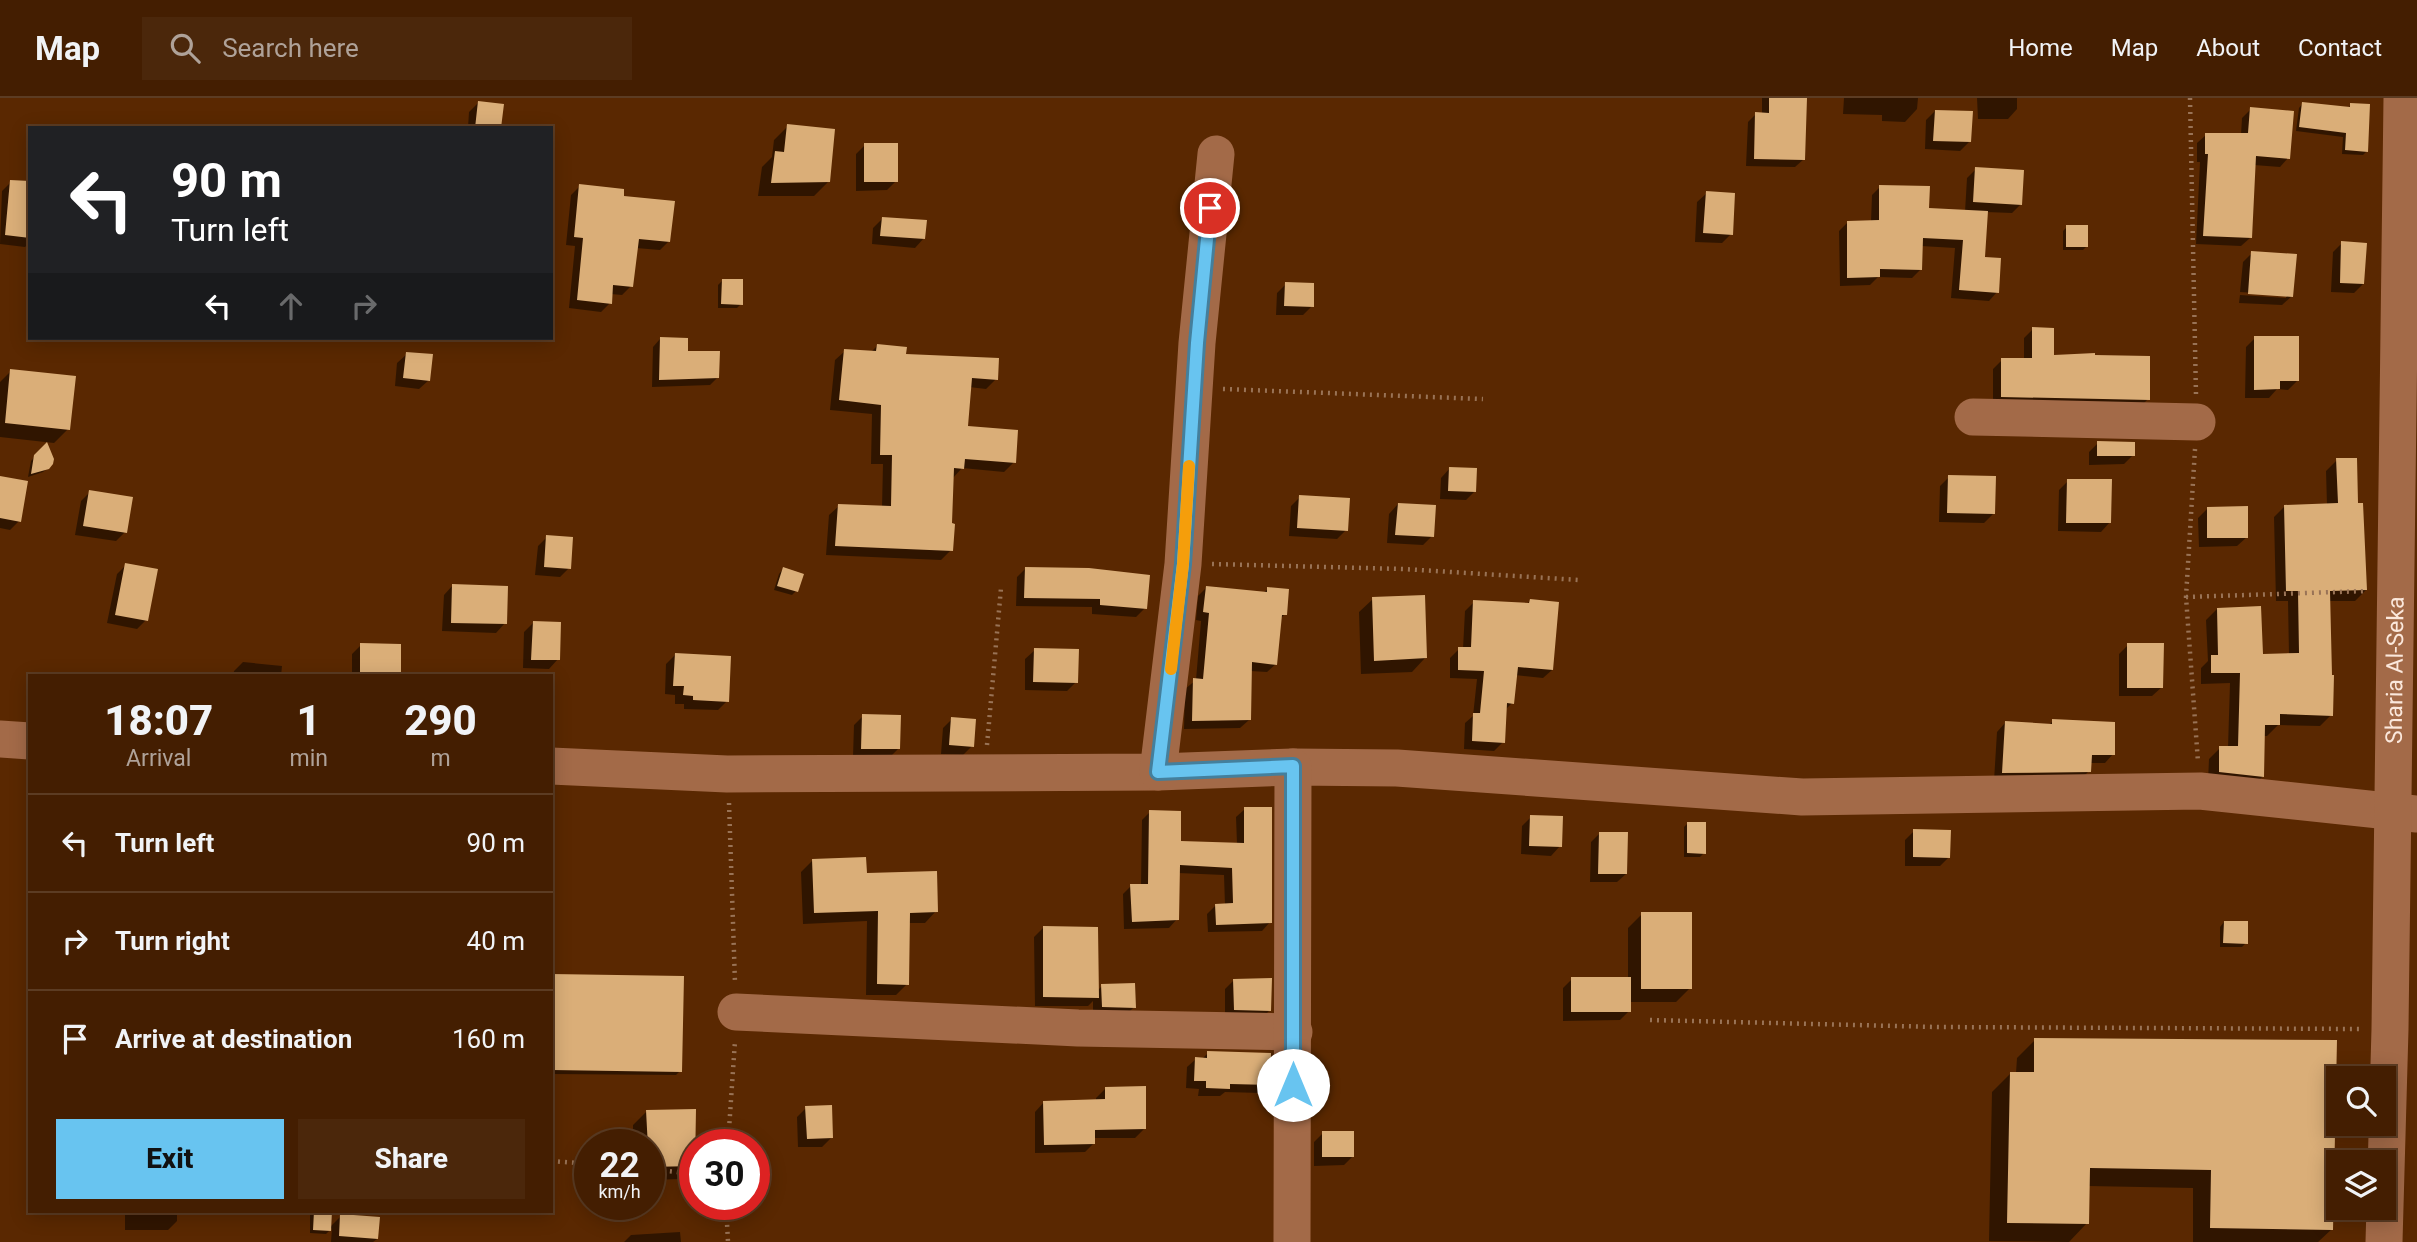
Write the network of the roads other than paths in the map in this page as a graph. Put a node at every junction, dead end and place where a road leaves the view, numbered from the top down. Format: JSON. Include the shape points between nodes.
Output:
{"nodes":[{"id":1,"x":2402,"y":98,"type":"edge"},
{"id":2,"x":1216,"y":154,"type":"dead end"},
{"id":3,"x":1973,"y":417,"type":"dead end"},
{"id":4,"x":2197,"y":422,"type":"dead end"},
{"id":5,"x":0,"y":739,"type":"edge"},
{"id":6,"x":28,"y":741,"type":"edge"},
{"id":7,"x":553,"y":766,"type":"edge"},
{"id":8,"x":1293,"y":766,"type":"junction"},
{"id":9,"x":1158,"y":772,"type":"junction"},
{"id":10,"x":2405,"y":813,"type":"edge"},
{"id":11,"x":736,"y":1012,"type":"road end"},
{"id":12,"x":2399,"y":1014,"type":"edge"},
{"id":13,"x":1294,"y":1032,"type":"junction"},
{"id":14,"x":1292,"y":1242,"type":"edge"},
{"id":15,"x":2384,"y":1242,"type":"edge"}],
"edges":[{"from":1,"to":10,"type":"street","name":"Sharia Al-Seka","via":[[2395,589]]},
{"from":2,"to":9,"type":"street","via":[[1183,564]]},
{"from":3,"to":4,"type":"street"},
{"from":5,"to":6,"type":"street"},
{"from":7,"to":9,"type":"street","via":[[727,774]]},
{"from":8,"to":9,"type":"street"},
{"from":8,"to":10,"type":"street","via":[[1397,768],[1802,797],[2200,791]]},
{"from":8,"to":13,"type":"street"},
{"from":10,"to":12,"type":"street","name":"Sharia Al-Seka"},
{"from":11,"to":13,"type":"street","via":[[1078,1028]]},
{"from":12,"to":15,"type":"street","name":"Sharia Al-Seka"},
{"from":13,"to":14,"type":"street"}]}
